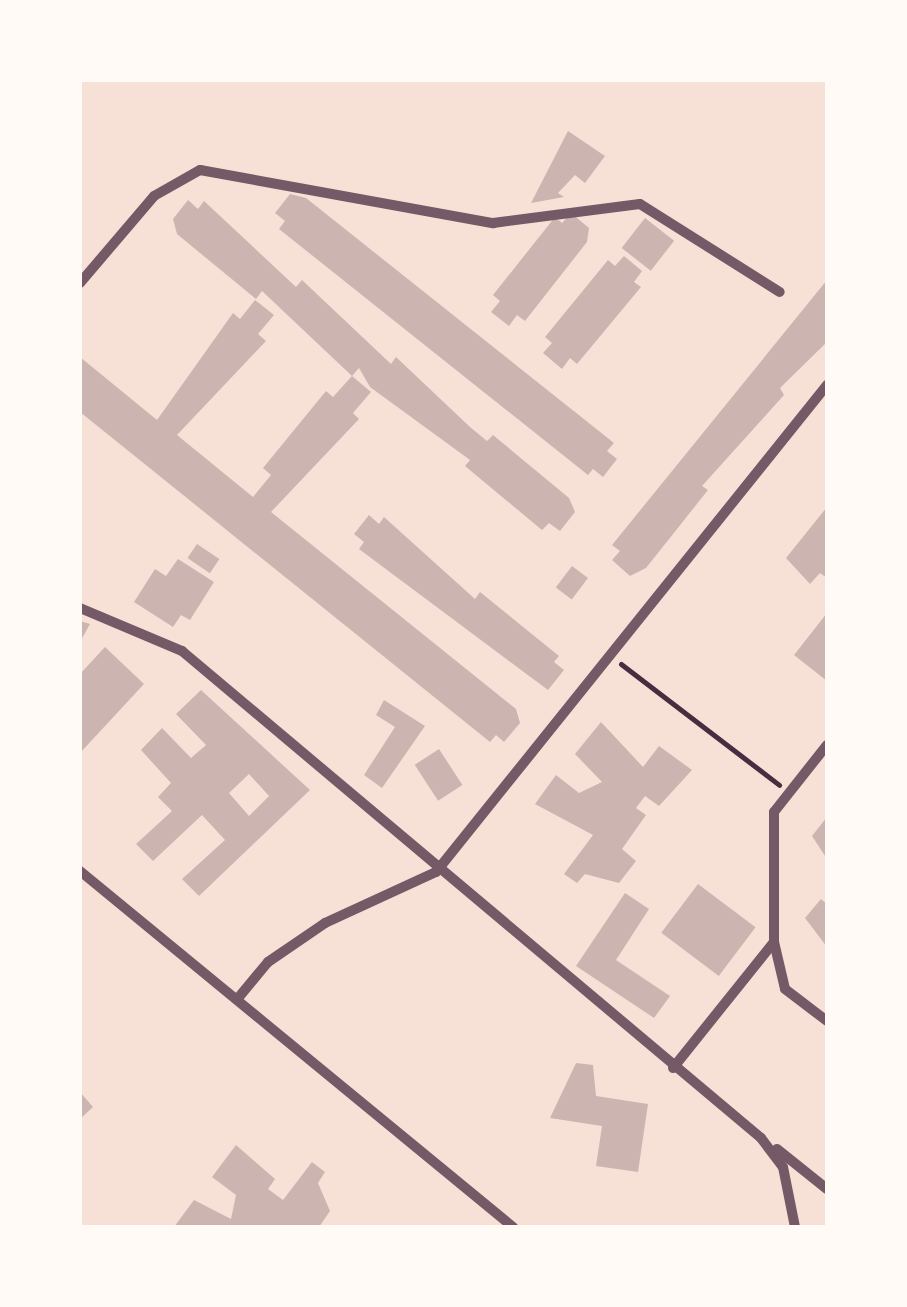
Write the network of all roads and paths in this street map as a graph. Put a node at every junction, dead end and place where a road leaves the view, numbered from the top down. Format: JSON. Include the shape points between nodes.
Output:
{"nodes":[{"id":1,"x":80,"y":283,"type":"edge"},
{"id":2,"x":780,"y":292,"type":"dead end"},
{"id":3,"x":827,"y":385,"type":"edge"},
{"id":4,"x":80,"y":608,"type":"edge"},
{"id":5,"x":609,"y":656,"type":"junction"},
{"id":6,"x":827,"y":745,"type":"edge"},
{"id":7,"x":789,"y":792,"type":"junction"},
{"id":8,"x":80,"y":871,"type":"edge"},
{"id":9,"x":436,"y":872,"type":"junction"},
{"id":10,"x":774,"y":942,"type":"junction"},
{"id":11,"x":239,"y":998,"type":"junction"},
{"id":12,"x":827,"y":1021,"type":"edge"},
{"id":13,"x":673,"y":1068,"type":"junction"},
{"id":14,"x":762,"y":1138,"type":"junction"},
{"id":15,"x":827,"y":1189,"type":"edge"},
{"id":16,"x":513,"y":1227,"type":"edge"},
{"id":17,"x":795,"y":1227,"type":"edge"}],
"edges":[{"from":1,"to":2,"type":"street","via":[[154,196],[200,170],[493,223],[640,204]]},
{"from":3,"to":5,"type":"street"},
{"from":4,"to":9,"type":"street","via":[[182,651]]},
{"from":5,"to":7,"type":"path"},
{"from":5,"to":9,"type":"street"},
{"from":6,"to":7,"type":"street"},
{"from":7,"to":10,"type":"street","via":[[774,812]]},
{"from":8,"to":11,"type":"street"},
{"from":9,"to":11,"type":"street","via":[[324,923],[268,962]]},
{"from":9,"to":13,"type":"street"},
{"from":10,"to":12,"type":"street","via":[[786,989]]},
{"from":10,"to":13,"type":"street"},
{"from":11,"to":16,"type":"street"},
{"from":13,"to":14,"type":"street"},
{"from":14,"to":15,"type":"street"},
{"from":14,"to":17,"type":"street","via":[[783,1167]]}]}
